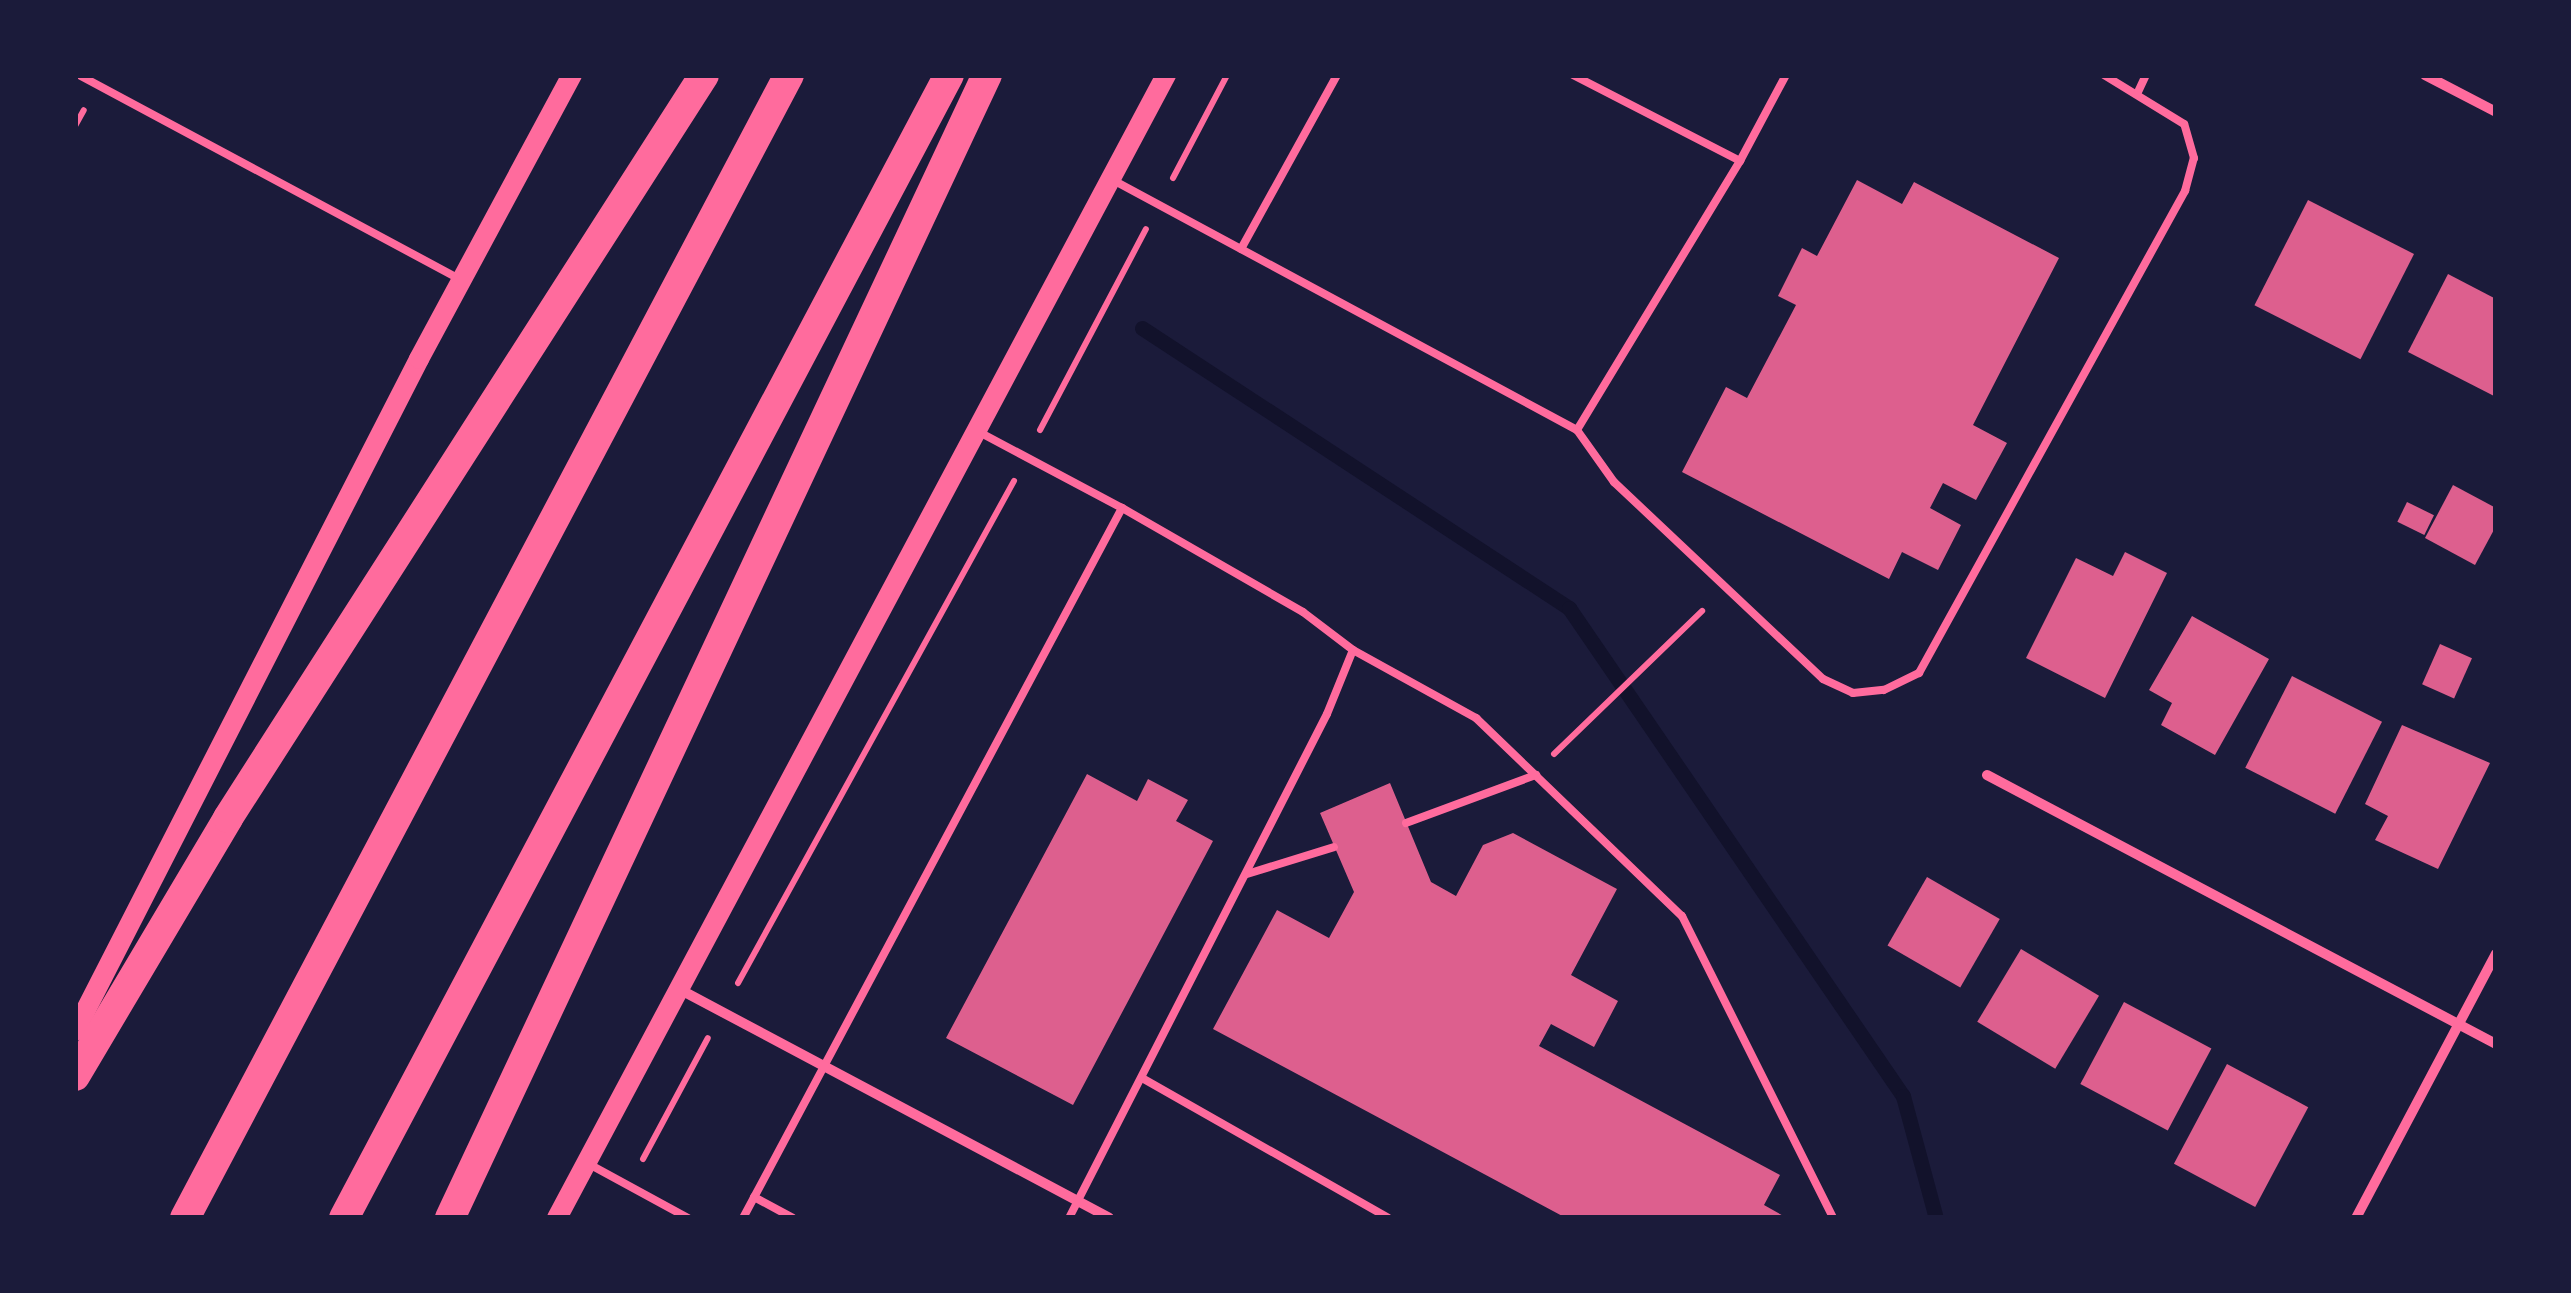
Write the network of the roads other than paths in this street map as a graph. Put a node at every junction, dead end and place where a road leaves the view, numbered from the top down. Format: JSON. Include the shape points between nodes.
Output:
{"nodes":[{"id":1,"x":79,"y":75,"type":"edge"},
{"id":2,"x":572,"y":75,"type":"edge"},
{"id":3,"x":704,"y":75,"type":"edge"},
{"id":4,"x":789,"y":75,"type":"edge"},
{"id":5,"x":948,"y":75,"type":"edge"},
{"id":6,"x":987,"y":75,"type":"edge"},
{"id":7,"x":1166,"y":75,"type":"edge"},
{"id":8,"x":1337,"y":75,"type":"edge"},
{"id":9,"x":1573,"y":75,"type":"edge"},
{"id":10,"x":1786,"y":75,"type":"edge"},
{"id":11,"x":2104,"y":75,"type":"edge"},
{"id":12,"x":2146,"y":75,"type":"edge"},
{"id":13,"x":2425,"y":75,"type":"edge"},
{"id":14,"x":2138,"y":92,"type":"junction"},
{"id":15,"x":2496,"y":112,"type":"edge"},
{"id":16,"x":1740,"y":161,"type":"junction"},
{"id":17,"x":1111,"y":179,"type":"junction"},
{"id":18,"x":1241,"y":249,"type":"junction"},
{"id":19,"x":462,"y":280,"type":"junction"},
{"id":20,"x":1576,"y":430,"type":"junction"},
{"id":21,"x":977,"y":431,"type":"junction"},
{"id":22,"x":1122,"y":508,"type":"junction"},
{"id":23,"x":1353,"y":650,"type":"junction"},
{"id":24,"x":1536,"y":775,"type":"junction"},
{"id":25,"x":1987,"y":775,"type":"dead end"},
{"id":26,"x":1406,"y":824,"type":"dead end"},
{"id":27,"x":1334,"y":847,"type":"dead end"},
{"id":28,"x":1246,"y":874,"type":"junction"},
{"id":29,"x":2496,"y":954,"type":"edge"},
{"id":30,"x":679,"y":990,"type":"junction"},
{"id":31,"x":2458,"y":1024,"type":"junction"},
{"id":32,"x":75,"y":1031,"type":"edge"},
{"id":33,"x":2496,"y":1044,"type":"edge"},
{"id":34,"x":823,"y":1066,"type":"junction"},
{"id":35,"x":75,"y":1076,"type":"edge"},
{"id":36,"x":1142,"y":1078,"type":"junction"},
{"id":37,"x":587,"y":1163,"type":"junction"},
{"id":38,"x":754,"y":1197,"type":"junction"},
{"id":39,"x":1078,"y":1202,"type":"junction"},
{"id":40,"x":185,"y":1218,"type":"edge"},
{"id":41,"x":344,"y":1218,"type":"edge"},
{"id":42,"x":450,"y":1218,"type":"edge"},
{"id":43,"x":558,"y":1218,"type":"edge"},
{"id":44,"x":688,"y":1218,"type":"edge"},
{"id":45,"x":743,"y":1218,"type":"edge"},
{"id":46,"x":792,"y":1218,"type":"edge"},
{"id":47,"x":1069,"y":1218,"type":"edge"},
{"id":48,"x":1109,"y":1218,"type":"edge"},
{"id":49,"x":1388,"y":1218,"type":"edge"},
{"id":50,"x":1834,"y":1218,"type":"edge"},
{"id":51,"x":2356,"y":1218,"type":"edge"}],
"edges":[{"from":1,"to":19,"type":"lane"},
{"from":2,"to":19,"type":"main road"},
{"from":3,"to":35,"type":"highway","via":[[228,818]]},
{"from":4,"to":40,"type":"highway"},
{"from":5,"to":41,"type":"highway"},
{"from":6,"to":42,"type":"highway"},
{"from":7,"to":17,"type":"main road"},
{"from":8,"to":18,"type":"lane"},
{"from":9,"to":16,"type":"lane"},
{"from":10,"to":16,"type":"lane"},
{"from":11,"to":14,"type":"lane"},
{"from":12,"to":14,"type":"lane"},
{"from":13,"to":15,"type":"street"},
{"from":14,"to":20,"type":"lane","via":[[2184,124],[2194,158],[2185,191],[1919,672],[1884,690],[1853,693],[1823,680],[1614,482]]},
{"from":16,"to":20,"type":"lane"},
{"from":17,"to":18,"type":"lane"},
{"from":17,"to":21,"type":"main road"},
{"from":18,"to":20,"type":"lane"},
{"from":19,"to":32,"type":"main road"},
{"from":21,"to":22,"type":"lane"},
{"from":21,"to":30,"type":"main road"},
{"from":22,"to":23,"type":"lane","via":[[1302,612]]},
{"from":22,"to":34,"type":"lane"},
{"from":23,"to":24,"type":"lane","via":[[1476,718]]},
{"from":23,"to":28,"type":"lane","via":[[1328,714]]},
{"from":24,"to":26,"type":"lane"},
{"from":24,"to":50,"type":"lane","via":[[1682,916]]},
{"from":25,"to":31,"type":"street"},
{"from":27,"to":28,"type":"lane"},
{"from":28,"to":36,"type":"lane"},
{"from":29,"to":31,"type":"street"},
{"from":30,"to":34,"type":"street"},
{"from":30,"to":37,"type":"main road"},
{"from":31,"to":33,"type":"street"},
{"from":31,"to":51,"type":"street"},
{"from":34,"to":38,"type":"lane"},
{"from":34,"to":39,"type":"street"},
{"from":36,"to":39,"type":"lane"},
{"from":36,"to":49,"type":"lane"},
{"from":37,"to":43,"type":"main road"},
{"from":37,"to":44,"type":"lane"},
{"from":38,"to":45,"type":"lane"},
{"from":38,"to":46,"type":"lane"},
{"from":39,"to":47,"type":"lane"},
{"from":39,"to":48,"type":"street"}]}
